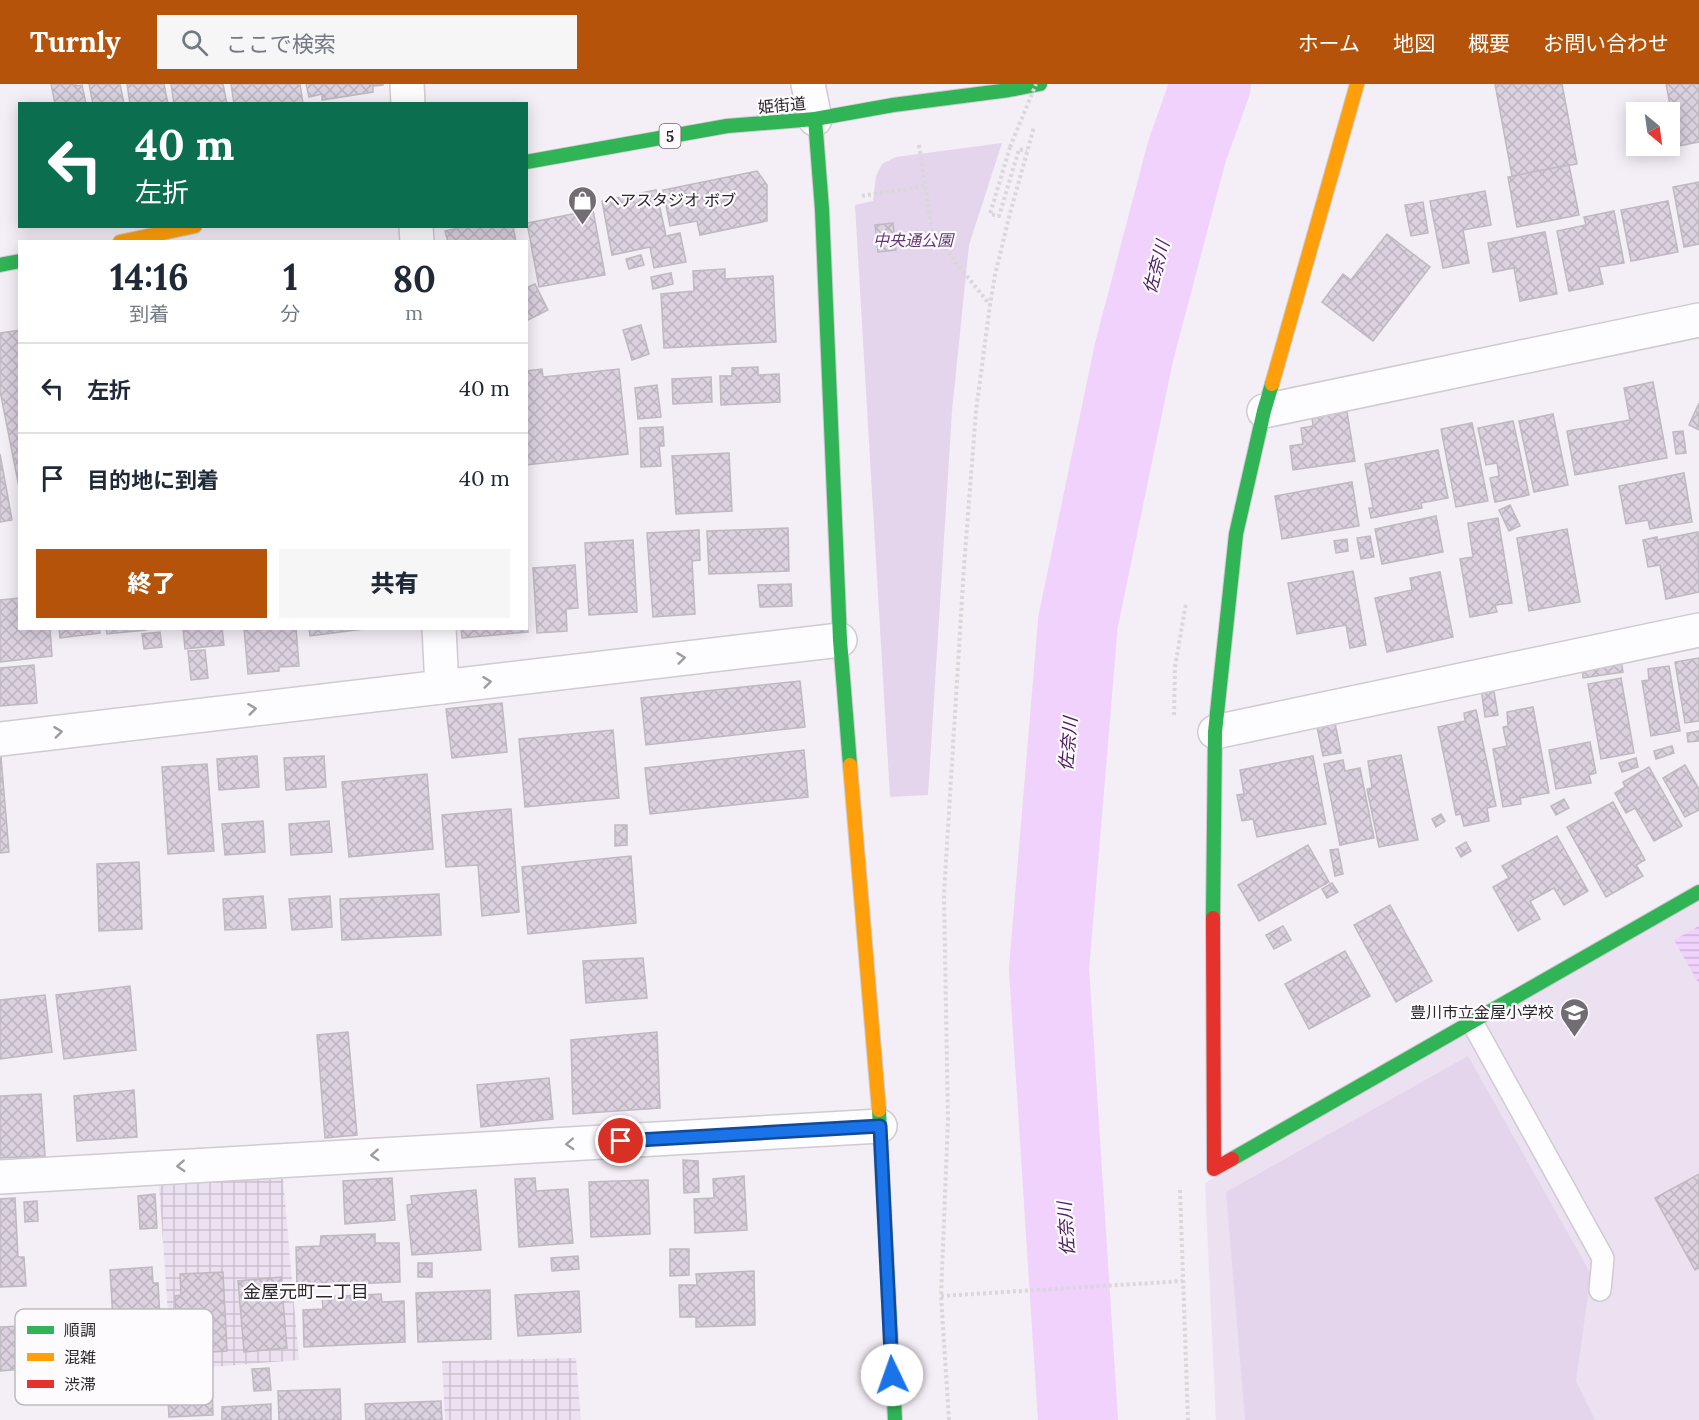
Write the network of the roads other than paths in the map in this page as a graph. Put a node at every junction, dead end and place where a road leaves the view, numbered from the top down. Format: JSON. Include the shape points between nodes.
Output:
{"nodes":[{"id":1,"x":407,"y":84,"type":"edge"},
{"id":2,"x":808,"y":84,"type":"edge"},
{"id":3,"x":1357,"y":84,"type":"edge"},
{"id":4,"x":1024,"y":85,"type":"edge"},
{"id":5,"x":408,"y":102,"type":"edge"},
{"id":6,"x":815,"y":119,"type":"junction"},
{"id":7,"x":528,"y":162,"type":"edge"},
{"id":8,"x":186,"y":228,"type":"edge"},
{"id":9,"x":129,"y":240,"type":"edge"},
{"id":10,"x":18,"y":261,"type":"edge"},
{"id":11,"x":0,"y":265,"type":"edge"},
{"id":12,"x":1699,"y":320,"type":"edge"},
{"id":13,"x":1264,"y":411,"type":"junction"},
{"id":14,"x":439,"y":630,"type":"edge"},
{"id":15,"x":1699,"y":630,"type":"edge"},
{"id":16,"x":840,"y":640,"type":"junction"},
{"id":17,"x":442,"y":687,"type":"junction"},
{"id":18,"x":1215,"y":732,"type":"junction"},
{"id":19,"x":0,"y":738,"type":"edge"},
{"id":20,"x":1699,"y":892,"type":"edge"},
{"id":21,"x":1472,"y":1023,"type":"junction"},
{"id":22,"x":880,"y":1126,"type":"junction"},
{"id":23,"x":0,"y":1177,"type":"edge"},
{"id":24,"x":1600,"y":1290,"type":"dead end"},
{"id":25,"x":895,"y":1420,"type":"edge"}],
"edges":[{"from":1,"to":5,"type":"street"},
{"from":2,"to":6,"type":"street"},
{"from":3,"to":13,"type":"street"},
{"from":4,"to":6,"type":"street","name":"姫街道","number":"5"},
{"from":6,"to":7,"type":"street","name":"姫街道","number":"5","via":[[728,126]]},
{"from":6,"to":16,"type":"street","via":[[823,221]]},
{"from":8,"to":9,"type":"street"},
{"from":10,"to":11,"type":"street"},
{"from":12,"to":13,"type":"street"},
{"from":13,"to":18,"type":"street","via":[[1236,534]]},
{"from":14,"to":17,"type":"street"},
{"from":15,"to":18,"type":"street"},
{"from":17,"to":16,"type":"street","one_way":true},
{"from":16,"to":22,"type":"street"},
{"from":19,"to":17,"type":"street","one_way":true},
{"from":18,"to":21,"type":"street","via":[[1214,1169]]},
{"from":20,"to":21,"type":"street"},
{"from":21,"to":24,"type":"lane","via":[[1603,1258]]},
{"from":22,"to":23,"type":"street","one_way":true},
{"from":22,"to":25,"type":"street"}]}
